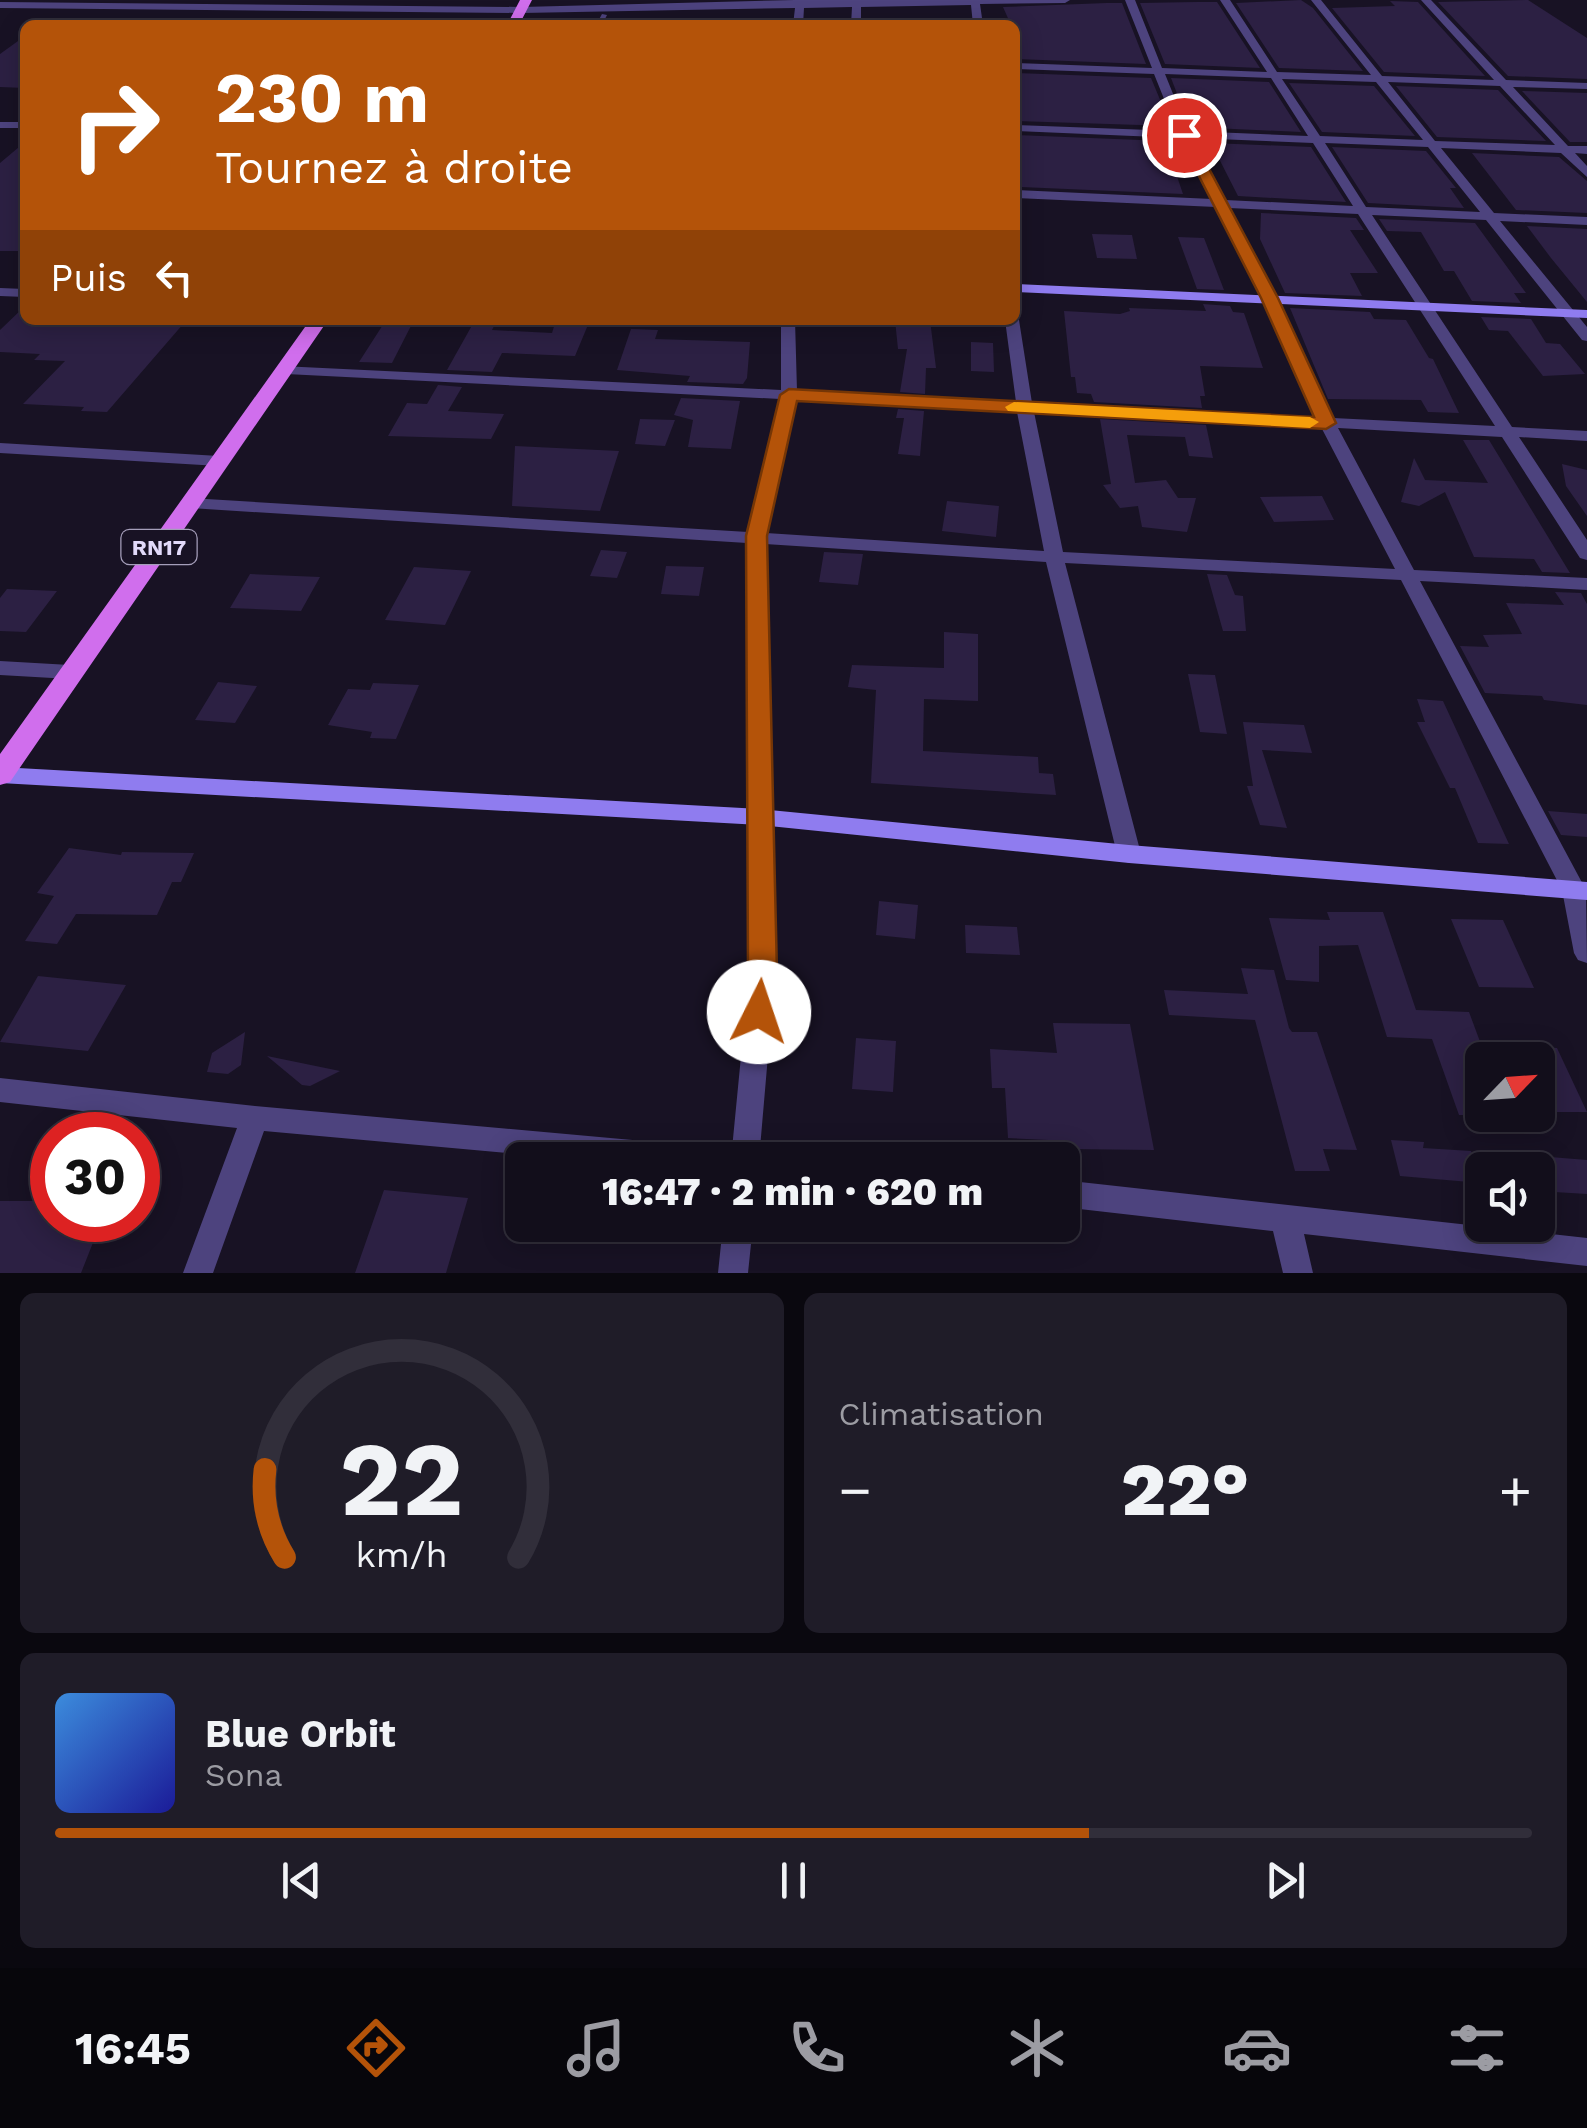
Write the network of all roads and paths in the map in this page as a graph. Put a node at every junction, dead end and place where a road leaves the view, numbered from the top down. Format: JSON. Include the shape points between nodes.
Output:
{"nodes":[{"id":1,"x":1065,"y":0,"type":"edge"},
{"id":2,"x":1130,"y":0,"type":"edge"},
{"id":3,"x":1225,"y":0,"type":"edge"},
{"id":4,"x":1316,"y":0,"type":"edge"},
{"id":5,"x":1426,"y":0,"type":"edge"},
{"id":6,"x":975,"y":1,"type":"edge"},
{"id":7,"x":800,"y":2,"type":"edge"},
{"id":8,"x":857,"y":2,"type":"edge"},
{"id":9,"x":51,"y":3,"type":"edge"},
{"id":10,"x":680,"y":4,"type":"edge"},
{"id":11,"x":0,"y":5,"type":"edge"},
{"id":12,"x":524,"y":5,"type":"edge"},
{"id":13,"x":604,"y":15,"type":"dead end"},
{"id":14,"x":602,"y":20,"type":"edge"},
{"id":15,"x":1020,"y":66,"type":"edge"},
{"id":16,"x":1162,"y":72,"type":"junction"},
{"id":17,"x":1271,"y":74,"type":"junction"},
{"id":18,"x":1376,"y":77,"type":"junction"},
{"id":19,"x":1502,"y":83,"type":"junction"},
{"id":20,"x":1587,"y":86,"type":"edge"},
{"id":21,"x":1020,"y":128,"type":"edge"},
{"id":22,"x":1184,"y":135,"type":"junction"},
{"id":23,"x":1316,"y":140,"type":"junction"},
{"id":24,"x":1431,"y":144,"type":"junction"},
{"id":25,"x":1565,"y":150,"type":"junction"},
{"id":26,"x":1587,"y":150,"type":"edge"},
{"id":27,"x":1587,"y":173,"type":"edge"},
{"id":28,"x":1020,"y":194,"type":"edge"},
{"id":29,"x":1220,"y":203,"type":"junction"},
{"id":30,"x":1363,"y":212,"type":"junction"},
{"id":31,"x":1490,"y":217,"type":"junction"},
{"id":32,"x":1587,"y":220,"type":"edge"},
{"id":33,"x":1020,"y":288,"type":"edge"},
{"id":34,"x":1270,"y":298,"type":"junction"},
{"id":35,"x":1425,"y":306,"type":"junction"},
{"id":36,"x":1568,"y":313,"type":"junction"},
{"id":37,"x":1587,"y":314,"type":"edge"},
{"id":38,"x":316,"y":325,"type":"edge"},
{"id":39,"x":788,"y":325,"type":"edge"},
{"id":40,"x":1013,"y":325,"type":"edge"},
{"id":41,"x":1587,"y":337,"type":"edge"},
{"id":42,"x":286,"y":370,"type":"junction"},
{"id":43,"x":789,"y":395,"type":"junction"},
{"id":44,"x":1022,"y":408,"type":"junction"},
{"id":45,"x":1326,"y":423,"type":"junction"},
{"id":46,"x":1507,"y":431,"type":"junction"},
{"id":47,"x":1587,"y":436,"type":"edge"},
{"id":48,"x":0,"y":448,"type":"edge"},
{"id":49,"x":219,"y":461,"type":"junction"},
{"id":50,"x":190,"y":503,"type":"junction"},
{"id":51,"x":756,"y":536,"type":"junction"},
{"id":52,"x":1587,"y":554,"type":"edge"},
{"id":53,"x":1055,"y":557,"type":"junction"},
{"id":54,"x":1406,"y":577,"type":"junction"},
{"id":55,"x":1587,"y":584,"type":"edge"},
{"id":56,"x":0,"y":668,"type":"edge"},
{"id":57,"x":70,"y":672,"type":"junction"},
{"id":58,"x":0,"y":775,"type":"edge"},
{"id":59,"x":760,"y":817,"type":"junction"},
{"id":60,"x":1129,"y":854,"type":"junction"},
{"id":61,"x":1580,"y":891,"type":"edge"},
{"id":62,"x":1587,"y":953,"type":"edge"},
{"id":63,"x":0,"y":1090,"type":"edge"},
{"id":64,"x":255,"y":1118,"type":"junction"},
{"id":65,"x":525,"y":1142,"type":"edge"},
{"id":66,"x":748,"y":1142,"type":"edge"},
{"id":67,"x":1080,"y":1195,"type":"edge"},
{"id":68,"x":1285,"y":1218,"type":"junction"},
{"id":69,"x":736,"y":1242,"type":"edge"},
{"id":70,"x":1587,"y":1252,"type":"edge"},
{"id":71,"x":198,"y":1273,"type":"edge"},
{"id":72,"x":733,"y":1273,"type":"edge"},
{"id":73,"x":1298,"y":1273,"type":"edge"}],
"edges":[{"from":1,"to":6,"type":"street"},
{"from":2,"to":16,"type":"street"},
{"from":3,"to":17,"type":"street"},
{"from":4,"to":18,"type":"street"},
{"from":5,"to":19,"type":"street"},
{"from":6,"to":8,"type":"street"},
{"from":7,"to":8,"type":"street"},
{"from":7,"to":10,"type":"street"},
{"from":9,"to":11,"type":"street"},
{"from":9,"to":12,"type":"street"},
{"from":10,"to":12,"type":"street"},
{"from":13,"to":14,"type":"lane"},
{"from":15,"to":16,"type":"street"},
{"from":16,"to":17,"type":"street"},
{"from":16,"to":22,"type":"street"},
{"from":17,"to":18,"type":"street"},
{"from":17,"to":23,"type":"street"},
{"from":18,"to":19,"type":"street"},
{"from":18,"to":24,"type":"street"},
{"from":19,"to":20,"type":"street"},
{"from":19,"to":25,"type":"street"},
{"from":21,"to":22,"type":"street"},
{"from":22,"to":23,"type":"street"},
{"from":22,"to":29,"type":"street"},
{"from":23,"to":24,"type":"street"},
{"from":23,"to":30,"type":"street"},
{"from":24,"to":25,"type":"street"},
{"from":24,"to":31,"type":"street"},
{"from":25,"to":26,"type":"street"},
{"from":25,"to":27,"type":"street"},
{"from":28,"to":29,"type":"street"},
{"from":29,"to":30,"type":"street"},
{"from":29,"to":34,"type":"street"},
{"from":30,"to":31,"type":"street"},
{"from":30,"to":35,"type":"street"},
{"from":31,"to":32,"type":"street"},
{"from":31,"to":36,"type":"street"},
{"from":33,"to":34,"type":"street"},
{"from":34,"to":35,"type":"street"},
{"from":34,"to":45,"type":"street"},
{"from":35,"to":36,"type":"street"},
{"from":35,"to":46,"type":"street"},
{"from":36,"to":37,"type":"street"},
{"from":36,"to":41,"type":"street"},
{"from":38,"to":42,"type":"main road","number":"RN17"},
{"from":39,"to":43,"type":"street"},
{"from":40,"to":44,"type":"street"},
{"from":42,"to":43,"type":"street"},
{"from":42,"to":49,"type":"main road","number":"RN17"},
{"from":43,"to":44,"type":"street"},
{"from":43,"to":51,"type":"street"},
{"from":44,"to":45,"type":"street"},
{"from":44,"to":53,"type":"street"},
{"from":45,"to":46,"type":"street"},
{"from":45,"to":54,"type":"street"},
{"from":46,"to":47,"type":"street"},
{"from":46,"to":52,"type":"street"},
{"from":48,"to":49,"type":"street"},
{"from":49,"to":50,"type":"main road","number":"RN17"},
{"from":50,"to":51,"type":"street"},
{"from":50,"to":57,"type":"main road","number":"RN17"},
{"from":51,"to":53,"type":"street"},
{"from":51,"to":59,"type":"street"},
{"from":53,"to":54,"type":"street"},
{"from":53,"to":60,"type":"street"},
{"from":54,"to":55,"type":"street"},
{"from":54,"to":61,"type":"street"},
{"from":56,"to":57,"type":"street"},
{"from":57,"to":58,"type":"main road","number":"RN17"},
{"from":58,"to":59,"type":"street"},
{"from":59,"to":60,"type":"street"},
{"from":59,"to":66,"type":"street","via":[[762,974]]},
{"from":60,"to":61,"type":"street"},
{"from":61,"to":62,"type":"street"},
{"from":63,"to":64,"type":"street"},
{"from":64,"to":65,"type":"street"},
{"from":64,"to":71,"type":"street"},
{"from":67,"to":68,"type":"street"},
{"from":68,"to":70,"type":"street"},
{"from":68,"to":73,"type":"street"},
{"from":69,"to":72,"type":"street"}]}
